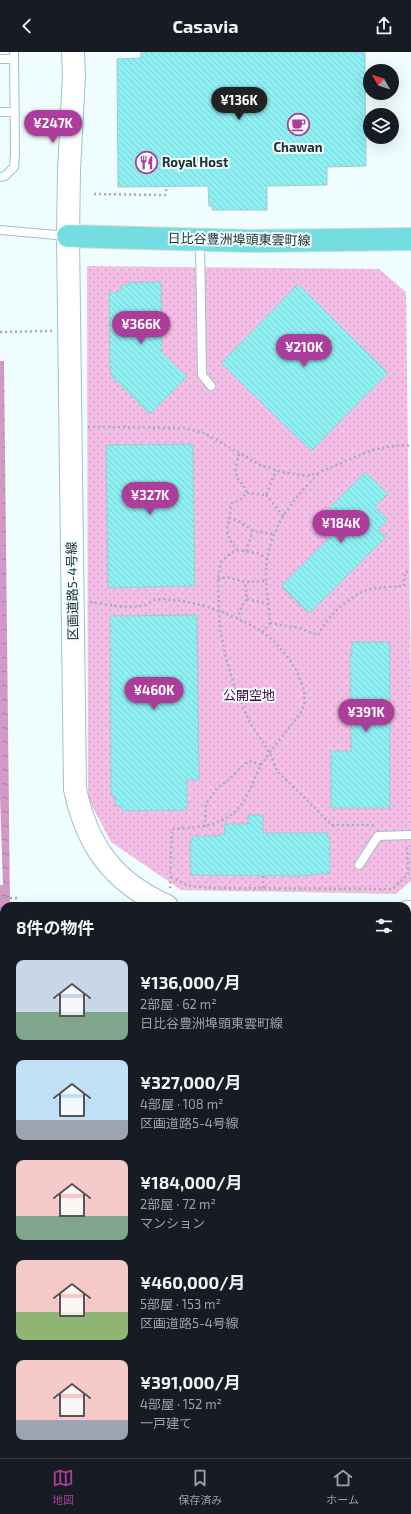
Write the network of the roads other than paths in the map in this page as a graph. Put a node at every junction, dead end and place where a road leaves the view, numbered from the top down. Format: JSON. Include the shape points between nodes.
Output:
{"nodes":[{"id":1,"x":73,"y":52,"type":"edge"},
{"id":2,"x":14,"y":55,"type":"edge"},
{"id":3,"x":0,"y":59,"type":"edge"},
{"id":4,"x":0,"y":112,"type":"edge"},
{"id":5,"x":15,"y":112,"type":"junction"},
{"id":6,"x":0,"y":177,"type":"edge"},
{"id":7,"x":0,"y":230,"type":"edge"},
{"id":8,"x":68,"y":236,"type":"junction"},
{"id":9,"x":200,"y":239,"type":"junction"},
{"id":10,"x":411,"y":239,"type":"edge"},
{"id":11,"x":211,"y":386,"type":"dead end"},
{"id":12,"x":409,"y":835,"type":"edge"},
{"id":13,"x":359,"y":865,"type":"dead end"},
{"id":14,"x":168,"y":899,"type":"edge"}],
"edges":[{"from":1,"to":8,"type":"street","name":"区画道路5-4号線"},
{"from":2,"to":3,"type":"lane"},
{"from":2,"to":5,"type":"lane"},
{"from":4,"to":5,"type":"lane"},
{"from":5,"to":6,"type":"lane","via":[[14,167],[5,176]]},
{"from":7,"to":8,"type":"lane"},
{"from":8,"to":9,"type":"main road","name":"日比谷豊洲埠頭東雲町線"},
{"from":8,"to":14,"type":"street","name":"区画道路5-4号線","via":[[75,789],[86,830],[108,864],[121,878],[151,899]]},
{"from":9,"to":10,"type":"main road","name":"日比谷豊洲埠頭東雲町線"},
{"from":9,"to":11,"type":"lane","via":[[202,375]]},
{"from":12,"to":13,"type":"lane","via":[[378,836]]}]}
